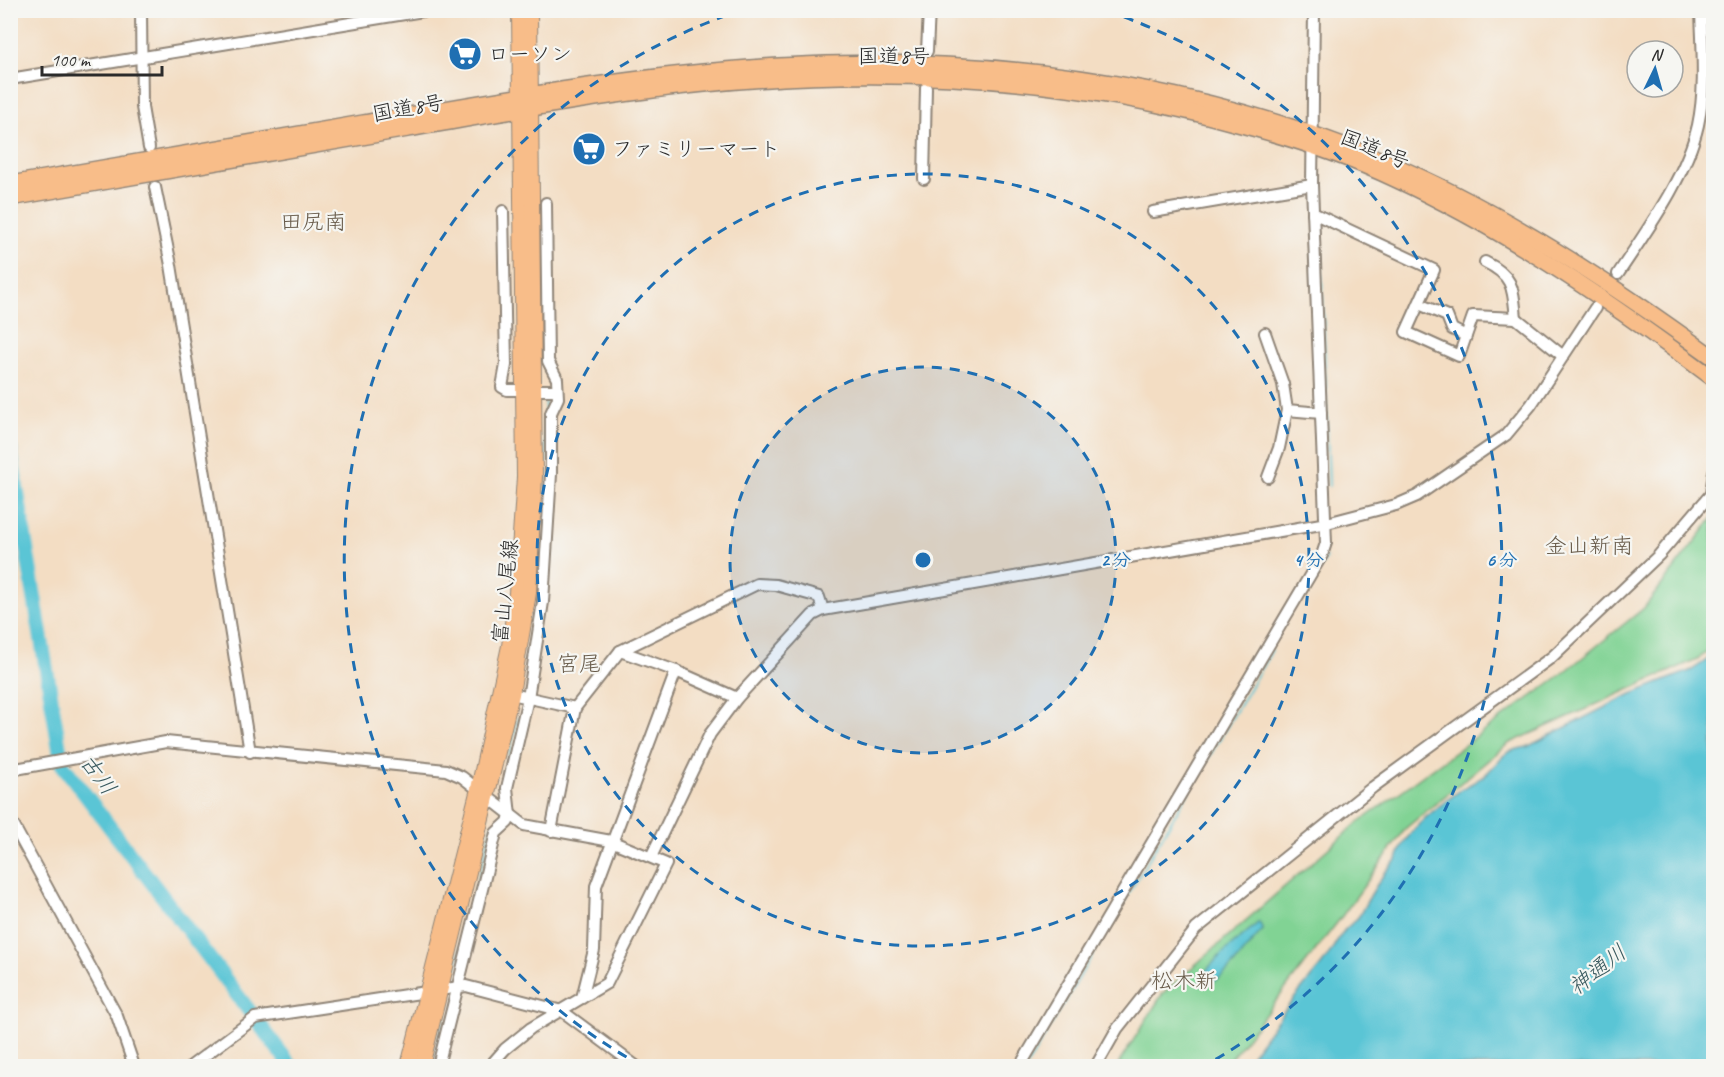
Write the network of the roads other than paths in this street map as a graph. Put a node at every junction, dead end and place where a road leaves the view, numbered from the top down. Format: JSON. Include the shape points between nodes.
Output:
{"nodes":[{"id":1,"x":141,"y":10,"type":"edge"},
{"id":2,"x":429,"y":10,"type":"edge"},
{"id":3,"x":519,"y":10,"type":"edge"},
{"id":4,"x":530,"y":10,"type":"edge"},
{"id":5,"x":929,"y":10,"type":"edge"},
{"id":6,"x":1314,"y":10,"type":"edge"},
{"id":7,"x":1701,"y":10,"type":"edge"},
{"id":8,"x":396,"y":14,"type":"edge"},
{"id":9,"x":927,"y":51,"type":"dead end"},
{"id":10,"x":141,"y":58,"type":"junction"},
{"id":11,"x":10,"y":79,"type":"edge"},
{"id":12,"x":926,"y":88,"type":"dead end"},
{"id":13,"x":525,"y":102,"type":"junction"},
{"id":14,"x":1313,"y":141,"type":"junction"},
{"id":15,"x":149,"y":148,"type":"dead end"},
{"id":16,"x":924,"y":179,"type":"dead end"},
{"id":17,"x":10,"y":184,"type":"edge"},
{"id":18,"x":1312,"y":185,"type":"junction"},
{"id":19,"x":155,"y":187,"type":"dead end"},
{"id":20,"x":10,"y":198,"type":"edge"},
{"id":21,"x":546,"y":203,"type":"dead end"},
{"id":22,"x":503,"y":211,"type":"dead end"},
{"id":23,"x":1153,"y":212,"type":"dead end"},
{"id":24,"x":1313,"y":213,"type":"junction"},
{"id":25,"x":1485,"y":262,"type":"dead end"},
{"id":26,"x":1618,"y":274,"type":"dead end"},
{"id":27,"x":1419,"y":304,"type":"junction"},
{"id":28,"x":1595,"y":308,"type":"dead end"},
{"id":29,"x":1516,"y":318,"type":"junction"},
{"id":30,"x":1265,"y":333,"type":"dead end"},
{"id":31,"x":1466,"y":336,"type":"junction"},
{"id":32,"x":1563,"y":356,"type":"junction"},
{"id":33,"x":1713,"y":358,"type":"edge"},
{"id":34,"x":1713,"y":379,"type":"edge"},
{"id":35,"x":528,"y":390,"type":"junction"},
{"id":36,"x":557,"y":390,"type":"junction"},
{"id":37,"x":1287,"y":410,"type":"junction"},
{"id":38,"x":1321,"y":413,"type":"junction"},
{"id":39,"x":1713,"y":472,"type":"edge"},
{"id":40,"x":1268,"y":477,"type":"dead end"},
{"id":41,"x":1327,"y":523,"type":"junction"},
{"id":42,"x":824,"y":610,"type":"junction"},
{"id":43,"x":620,"y":651,"type":"junction"},
{"id":44,"x":676,"y":671,"type":"junction"},
{"id":45,"x":506,"y":693,"type":"junction"},
{"id":46,"x":528,"y":698,"type":"junction"},
{"id":47,"x":736,"y":698,"type":"junction"},
{"id":48,"x":575,"y":708,"type":"junction"},
{"id":49,"x":250,"y":752,"type":"junction"},
{"id":50,"x":10,"y":770,"type":"edge"},
{"id":51,"x":483,"y":793,"type":"junction"},
{"id":52,"x":510,"y":815,"type":"junction"},
{"id":53,"x":10,"y":819,"type":"edge"},
{"id":54,"x":551,"y":831,"type":"junction"},
{"id":55,"x":611,"y":841,"type":"junction"},
{"id":56,"x":651,"y":857,"type":"junction"},
{"id":57,"x":459,"y":987,"type":"junction"},
{"id":58,"x":434,"y":990,"type":"junction"},
{"id":59,"x":582,"y":998,"type":"junction"},
{"id":60,"x":562,"y":1011,"type":"junction"},
{"id":61,"x":134,"y":1066,"type":"edge"},
{"id":62,"x":191,"y":1066,"type":"edge"},
{"id":63,"x":408,"y":1066,"type":"edge"},
{"id":64,"x":422,"y":1066,"type":"edge"},
{"id":65,"x":438,"y":1066,"type":"edge"},
{"id":66,"x":490,"y":1066,"type":"edge"},
{"id":67,"x":636,"y":1066,"type":"edge"},
{"id":68,"x":1020,"y":1066,"type":"edge"},
{"id":69,"x":1095,"y":1066,"type":"edge"}],
"edges":[{"from":1,"to":10,"type":"street"},
{"from":2,"to":8,"type":"street"},
{"from":3,"to":13,"type":"main road"},
{"from":4,"to":13,"type":"main road"},
{"from":5,"to":9,"type":"street"},
{"from":6,"to":14,"type":"street"},
{"from":7,"to":26,"type":"street","via":[[1703,81],[1698,125],[1658,213]]},
{"from":8,"to":10,"type":"street"},
{"from":10,"to":11,"type":"street"},
{"from":10,"to":15,"type":"street","via":[[142,107]]},
{"from":12,"to":16,"type":"street"},
{"from":13,"to":14,"type":"highway","name":"国道8号","via":[[679,74],[780,66],[951,65],[1113,82],[1188,97]]},
{"from":13,"to":17,"type":"highway","name":"国道8号"},
{"from":13,"to":20,"type":"highway","name":"国道8号"},
{"from":13,"to":35,"type":"main road","name":"富山八尾線"},
{"from":14,"to":18,"type":"street"},
{"from":14,"to":33,"type":"highway","name":"国道8号","via":[[1396,166],[1496,217],[1668,325]]},
{"from":14,"to":34,"type":"highway","name":"国道8号","via":[[1392,177],[1545,259]]},
{"from":18,"to":23,"type":"street"},
{"from":18,"to":24,"type":"street"},
{"from":19,"to":49,"type":"street"},
{"from":21,"to":36,"type":"street","via":[[548,362],[557,379]]},
{"from":22,"to":35,"type":"street","via":[[506,365],[502,387]]},
{"from":24,"to":27,"type":"street","via":[[1434,270]]},
{"from":24,"to":38,"type":"street"},
{"from":25,"to":29,"type":"street","via":[[1507,276],[1513,286]]},
{"from":27,"to":31,"type":"street","via":[[1447,316],[1452,329]]},
{"from":27,"to":31,"type":"street","via":[[1406,332],[1459,356]]},
{"from":28,"to":32,"type":"street"},
{"from":29,"to":31,"type":"street","via":[[1473,316]]},
{"from":29,"to":32,"type":"street"},
{"from":30,"to":37,"type":"street","via":[[1283,384]]},
{"from":32,"to":41,"type":"street","via":[[1506,435],[1417,496]]},
{"from":35,"to":36,"type":"street"},
{"from":35,"to":45,"type":"main road","name":"富山八尾線","via":[[534,476],[529,593]]},
{"from":36,"to":46,"type":"street","via":[[558,398],[550,413],[551,474],[543,602]]},
{"from":37,"to":38,"type":"street"},
{"from":37,"to":40,"type":"street"},
{"from":38,"to":41,"type":"street"},
{"from":39,"to":69,"type":"street","via":[[1711,494],[1659,555],[1552,657],[1373,787],[1196,929],[1117,1029]]},
{"from":41,"to":42,"type":"street"},
{"from":41,"to":68,"type":"street","via":[[1322,555]]},
{"from":42,"to":43,"type":"street","via":[[819,597],[757,584]]},
{"from":42,"to":47,"type":"street","via":[[813,615]]},
{"from":43,"to":44,"type":"street"},
{"from":43,"to":48,"type":"street"},
{"from":44,"to":47,"type":"street"},
{"from":44,"to":55,"type":"street"},
{"from":45,"to":46,"type":"street"},
{"from":45,"to":51,"type":"main road","name":"富山八尾線"},
{"from":46,"to":48,"type":"street"},
{"from":46,"to":52,"type":"street","via":[[507,788]]},
{"from":47,"to":56,"type":"street","via":[[710,734]]},
{"from":48,"to":54,"type":"street"},
{"from":49,"to":50,"type":"street","via":[[166,742]]},
{"from":49,"to":51,"type":"street","via":[[446,770]]},
{"from":51,"to":52,"type":"street"},
{"from":51,"to":58,"type":"main road","name":"富山八尾線"},
{"from":52,"to":54,"type":"street","via":[[524,825]]},
{"from":52,"to":57,"type":"street","via":[[496,833]]},
{"from":53,"to":61,"type":"street","via":[[117,1016]]},
{"from":54,"to":55,"type":"street"},
{"from":55,"to":56,"type":"street"},
{"from":55,"to":59,"type":"street","via":[[596,886],[594,951]]},
{"from":56,"to":59,"type":"street","via":[[666,864],[607,983]]},
{"from":57,"to":58,"type":"street"},
{"from":57,"to":60,"type":"street"},
{"from":57,"to":65,"type":"street"},
{"from":58,"to":62,"type":"street","via":[[255,1018]]},
{"from":58,"to":63,"type":"main road","name":"富山八尾線"},
{"from":58,"to":64,"type":"main road","name":"富山八尾線"},
{"from":59,"to":60,"type":"street"},
{"from":60,"to":66,"type":"street","via":[[531,1028],[505,1048]]},
{"from":60,"to":67,"type":"street"}]}
